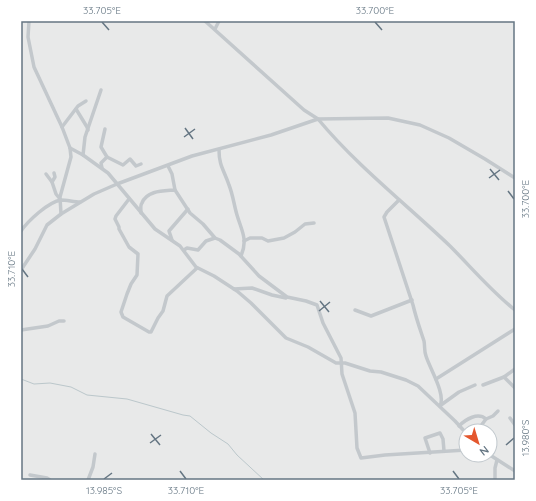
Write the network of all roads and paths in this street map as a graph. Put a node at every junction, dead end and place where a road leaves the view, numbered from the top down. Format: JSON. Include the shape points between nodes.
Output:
{"nodes":[{"id":1,"x":29,"y":21,"type":"edge"},
{"id":2,"x":205,"y":21,"type":"edge"},
{"id":3,"x":219,"y":21,"type":"edge"},
{"id":4,"x":215,"y":29,"type":"junction"},
{"id":5,"x":102,"y":90,"type":"dead end"},
{"id":6,"x":86,"y":102,"type":"dead end"},
{"id":7,"x":76,"y":109,"type":"junction"},
{"id":8,"x":318,"y":119,"type":"junction"},
{"id":9,"x":62,"y":127,"type":"junction"},
{"id":10,"x":105,"y":129,"type":"dead end"},
{"id":11,"x":88,"y":130,"type":"junction"},
{"id":12,"x":70,"y":148,"type":"junction"},
{"id":13,"x":219,"y":150,"type":"junction"},
{"id":14,"x":81,"y":154,"type":"junction"},
{"id":15,"x":71,"y":157,"type":"junction"},
{"id":16,"x":107,"y":157,"type":"junction"},
{"id":17,"x":141,"y":164,"type":"dead end"},
{"id":18,"x":168,"y":166,"type":"junction"},
{"id":19,"x":103,"y":169,"type":"junction"},
{"id":20,"x":54,"y":173,"type":"dead end"},
{"id":21,"x":46,"y":174,"type":"dead end"},
{"id":22,"x":515,"y":178,"type":"edge"},
{"id":23,"x":52,"y":182,"type":"junction"},
{"id":24,"x":117,"y":184,"type":"junction"},
{"id":25,"x":175,"y":190,"type":"junction"},
{"id":26,"x":129,"y":199,"type":"junction"},
{"id":27,"x":60,"y":200,"type":"junction"},
{"id":28,"x":400,"y":200,"type":"junction"},
{"id":29,"x":80,"y":202,"type":"junction"},
{"id":30,"x":188,"y":209,"type":"junction"},
{"id":31,"x":141,"y":213,"type":"junction"},
{"id":32,"x":61,"y":214,"type":"junction"},
{"id":33,"x":314,"y":223,"type":"dead end"},
{"id":34,"x":21,"y":231,"type":"edge"},
{"id":35,"x":215,"y":238,"type":"junction"},
{"id":36,"x":172,"y":240,"type":"junction"},
{"id":37,"x":244,"y":241,"type":"junction"},
{"id":38,"x":184,"y":250,"type":"junction"},
{"id":39,"x":241,"y":256,"type":"junction"},
{"id":40,"x":197,"y":268,"type":"junction"},
{"id":41,"x":21,"y":270,"type":"edge"},
{"id":42,"x":234,"y":289,"type":"junction"},
{"id":43,"x":289,"y":298,"type":"junction"},
{"id":44,"x":412,"y":300,"type":"junction"},
{"id":45,"x":355,"y":310,"type":"dead end"},
{"id":46,"x":515,"y":310,"type":"edge"},
{"id":47,"x":64,"y":320,"type":"dead end"},
{"id":48,"x":515,"y":329,"type":"edge"},
{"id":49,"x":21,"y":330,"type":"edge"},
{"id":50,"x":341,"y":363,"type":"junction"},
{"id":51,"x":515,"y":369,"type":"edge"},
{"id":52,"x":504,"y":377,"type":"junction"},
{"id":53,"x":436,"y":379,"type":"junction"},
{"id":54,"x":475,"y":385,"type":"dead end"},
{"id":55,"x":483,"y":385,"type":"dead end"},
{"id":56,"x":515,"y":388,"type":"edge"},
{"id":57,"x":440,"y":406,"type":"junction"},
{"id":58,"x":498,"y":411,"type":"dead end"},
{"id":59,"x":510,"y":418,"type":"dead end"},
{"id":60,"x":486,"y":419,"type":"junction"},
{"id":61,"x":462,"y":423,"type":"edge"},
{"id":62,"x":483,"y":423,"type":"edge"},
{"id":63,"x":458,"y":425,"type":"edge"},
{"id":64,"x":515,"y":425,"type":"edge"},
{"id":65,"x":458,"y":450,"type":"edge"},
{"id":66,"x":444,"y":451,"type":"junction"},
{"id":67,"x":430,"y":452,"type":"junction"},
{"id":68,"x":95,"y":454,"type":"dead end"},
{"id":69,"x":498,"y":461,"type":"edge"},
{"id":70,"x":496,"y":463,"type":"edge"},
{"id":71,"x":515,"y":471,"type":"edge"},
{"id":72,"x":30,"y":475,"type":"dead end"},
{"id":73,"x":35,"y":478,"type":"edge"},
{"id":74,"x":50,"y":480,"type":"edge"},
{"id":75,"x":88,"y":480,"type":"edge"},
{"id":76,"x":495,"y":480,"type":"edge"}],
"edges":[{"from":1,"to":9,"type":"street","via":[[28,37],[34,67]]},
{"from":2,"to":4,"type":"street"},
{"from":3,"to":4,"type":"street"},
{"from":4,"to":8,"type":"street","via":[[304,110]]},
{"from":5,"to":11,"type":"street"},
{"from":6,"to":7,"type":"street"},
{"from":7,"to":9,"type":"street"},
{"from":7,"to":11,"type":"street"},
{"from":8,"to":13,"type":"street"},
{"from":8,"to":22,"type":"street","via":[[388,118],[420,125],[449,138]]},
{"from":8,"to":28,"type":"street"},
{"from":9,"to":12,"type":"street"},
{"from":10,"to":16,"type":"street","via":[[101,147]]},
{"from":11,"to":14,"type":"street"},
{"from":12,"to":14,"type":"street"},
{"from":12,"to":15,"type":"street"},
{"from":13,"to":18,"type":"street","via":[[192,156]]},
{"from":13,"to":37,"type":"street","via":[[220,163],[229,184]]},
{"from":14,"to":15,"type":"street"},
{"from":14,"to":19,"type":"street"},
{"from":15,"to":27,"type":"street"},
{"from":16,"to":17,"type":"street","via":[[123,165],[130,159],[136,166]]},
{"from":16,"to":19,"type":"street","via":[[101,162]]},
{"from":18,"to":24,"type":"street"},
{"from":18,"to":25,"type":"street"},
{"from":19,"to":24,"type":"street"},
{"from":20,"to":23,"type":"street"},
{"from":21,"to":23,"type":"street"},
{"from":23,"to":27,"type":"street"},
{"from":24,"to":26,"type":"street"},
{"from":24,"to":29,"type":"street"},
{"from":25,"to":30,"type":"street"},
{"from":25,"to":31,"type":"street","via":[[159,191],[148,196],[141,203]]},
{"from":26,"to":31,"type":"street"},
{"from":26,"to":40,"type":"street","via":[[115,219],[130,247],[138,254],[137,275],[127,294],[121,312],[123,317],[151,332],[163,311],[167,296]]},
{"from":27,"to":29,"type":"street"},
{"from":27,"to":32,"type":"street"},
{"from":27,"to":34,"type":"street","via":[[43,209]]},
{"from":28,"to":44,"type":"street","via":[[384,217]]},
{"from":28,"to":46,"type":"street"},
{"from":29,"to":32,"type":"street"},
{"from":30,"to":35,"type":"street"},
{"from":30,"to":36,"type":"street","via":[[169,231]]},
{"from":31,"to":36,"type":"street","via":[[156,229]]},
{"from":32,"to":41,"type":"street","via":[[47,225]]},
{"from":33,"to":37,"type":"street","via":[[305,224],[281,239],[268,241],[250,238]]},
{"from":35,"to":38,"type":"street","via":[[206,241],[198,250]]},
{"from":35,"to":39,"type":"street"},
{"from":36,"to":38,"type":"street"},
{"from":37,"to":39,"type":"street"},
{"from":38,"to":40,"type":"street"},
{"from":39,"to":43,"type":"street","via":[[259,276]]},
{"from":40,"to":42,"type":"street"},
{"from":42,"to":43,"type":"street","via":[[252,288]]},
{"from":42,"to":50,"type":"street","via":[[286,338]]},
{"from":43,"to":50,"type":"street","via":[[317,305]]},
{"from":44,"to":45,"type":"street","via":[[371,316]]},
{"from":44,"to":53,"type":"street","via":[[426,355]]},
{"from":47,"to":49,"type":"street","via":[[48,326]]},
{"from":48,"to":53,"type":"street"},
{"from":50,"to":57,"type":"street","via":[[381,372],[412,383],[424,390]]},
{"from":50,"to":67,"type":"street","via":[[342,374],[355,413],[361,458]]},
{"from":51,"to":52,"type":"street"},
{"from":52,"to":55,"type":"street"},
{"from":52,"to":56,"type":"street"},
{"from":53,"to":57,"type":"street","via":[[440,391]]},
{"from":54,"to":57,"type":"street","via":[[459,392]]},
{"from":57,"to":63,"type":"street"},
{"from":58,"to":60,"type":"street"},
{"from":59,"to":64,"type":"street"},
{"from":60,"to":61,"type":"street","via":[[470,417]]},
{"from":60,"to":62,"type":"street"},
{"from":65,"to":66,"type":"street"},
{"from":66,"to":67,"type":"street"},
{"from":66,"to":67,"type":"street","via":[[440,433],[425,437]]},
{"from":68,"to":75,"type":"street"},
{"from":69,"to":71,"type":"street"},
{"from":70,"to":76,"type":"street"},
{"from":72,"to":73,"type":"street"},
{"from":73,"to":74,"type":"street","via":[[43,477]]}]}
